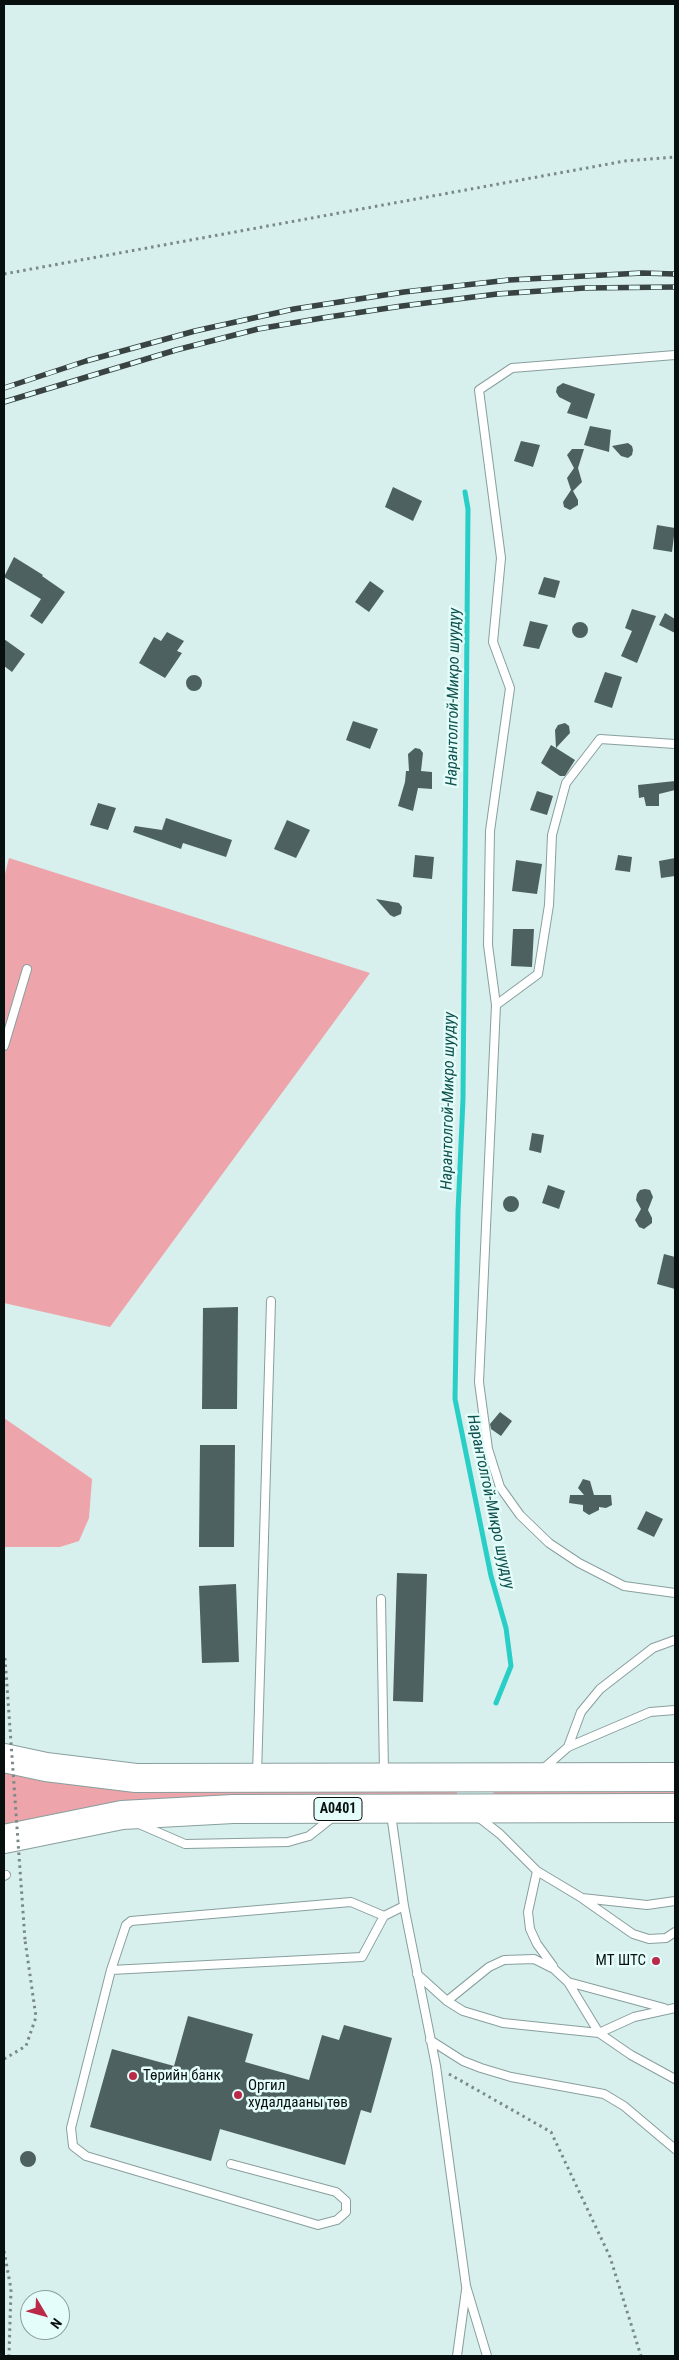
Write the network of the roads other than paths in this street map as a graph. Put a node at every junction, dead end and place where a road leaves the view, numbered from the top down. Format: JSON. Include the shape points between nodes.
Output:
{"nodes":[{"id":1,"x":675,"y":355,"type":"edge"},
{"id":2,"x":675,"y":744,"type":"edge"},
{"id":3,"x":27,"y":970,"type":"dead end"},
{"id":4,"x":496,"y":1005,"type":"junction"},
{"id":5,"x":4,"y":1046,"type":"edge"},
{"id":6,"x":271,"y":1301,"type":"dead end"},
{"id":7,"x":675,"y":1593,"type":"edge"},
{"id":8,"x":381,"y":1599,"type":"dead end"},
{"id":9,"x":675,"y":1640,"type":"edge"},
{"id":10,"x":675,"y":1710,"type":"edge"},
{"id":11,"x":568,"y":1747,"type":"junction"},
{"id":12,"x":4,"y":1758,"type":"edge"},
{"id":13,"x":532,"y":1778,"type":"junction"},
{"id":14,"x":675,"y":1778,"type":"edge"},
{"id":15,"x":257,"y":1779,"type":"junction"},
{"id":16,"x":384,"y":1779,"type":"junction"},
{"id":17,"x":483,"y":1779,"type":"junction"},
{"id":18,"x":675,"y":1808,"type":"edge"},
{"id":19,"x":390,"y":1809,"type":"junction"},
{"id":20,"x":475,"y":1809,"type":"junction"},
{"id":21,"x":4,"y":1839,"type":"edge"},
{"id":22,"x":538,"y":1871,"type":"junction"},
{"id":23,"x":582,"y":1898,"type":"junction"},
{"id":24,"x":675,"y":1901,"type":"edge"},
{"id":25,"x":404,"y":1906,"type":"junction"},
{"id":26,"x":384,"y":1916,"type":"junction"},
{"id":27,"x":675,"y":1932,"type":"edge"},
{"id":28,"x":554,"y":1968,"type":"junction"},
{"id":29,"x":111,"y":1970,"type":"junction"},
{"id":30,"x":417,"y":1974,"type":"junction"},
{"id":31,"x":568,"y":1982,"type":"junction"},
{"id":32,"x":447,"y":2002,"type":"junction"},
{"id":33,"x":673,"y":2010,"type":"edge"},
{"id":34,"x":599,"y":2033,"type":"junction"},
{"id":35,"x":430,"y":2040,"type":"junction"},
{"id":36,"x":675,"y":2079,"type":"edge"},
{"id":37,"x":675,"y":2149,"type":"edge"},
{"id":38,"x":231,"y":2164,"type":"dead end"},
{"id":39,"x":466,"y":2286,"type":"junction"},
{"id":40,"x":457,"y":2356,"type":"edge"},
{"id":41,"x":487,"y":2356,"type":"edge"}],
"edges":[{"from":1,"to":4,"type":"lane","via":[[512,368],[479,390],[501,558],[493,642],[510,688],[490,831],[488,945]]},
{"from":2,"to":4,"type":"lane","via":[[600,739],[566,783],[552,835],[549,904],[538,974]]},
{"from":3,"to":5,"type":"lane"},
{"from":4,"to":7,"type":"lane","via":[[479,1382],[488,1449],[500,1486],[520,1516],[549,1543],[624,1586]]},
{"from":6,"to":15,"type":"lane"},
{"from":8,"to":16,"type":"lane"},
{"from":9,"to":11,"type":"lane","via":[[653,1648],[600,1689],[581,1712]]},
{"from":10,"to":11,"type":"lane","via":[[650,1712]]},
{"from":11,"to":13,"type":"lane"},
{"from":12,"to":15,"type":"highway","number":"A0401","via":[[46,1767],[136,1778]]},
{"from":13,"to":14,"type":"highway","number":"A0401"},
{"from":13,"to":17,"type":"highway","number":"A0401"},
{"from":15,"to":16,"type":"highway","number":"A0401"},
{"from":16,"to":17,"type":"highway","number":"A0401"},
{"from":17,"to":20,"type":"highway"},
{"from":18,"to":20,"type":"highway","number":"A0401"},
{"from":19,"to":20,"type":"highway","number":"A0401"},
{"from":19,"to":21,"type":"highway","number":"A0401","via":[[233,1809],[122,1815]]},
{"from":19,"to":25,"type":"lane"},
{"from":20,"to":22,"type":"lane"},
{"from":22,"to":23,"type":"lane"},
{"from":22,"to":28,"type":"lane","via":[[528,1912],[530,1930]]},
{"from":23,"to":24,"type":"lane","via":[[647,1904]]},
{"from":23,"to":27,"type":"lane","via":[[633,1934],[649,1939],[666,1938]]},
{"from":25,"to":26,"type":"lane"},
{"from":25,"to":30,"type":"lane"},
{"from":26,"to":29,"type":"lane","via":[[362,1958]]},
{"from":26,"to":29,"type":"lane","via":[[351,1902],[131,1921],[126,1925]]},
{"from":28,"to":31,"type":"lane"},
{"from":28,"to":32,"type":"lane","via":[[534,1959],[504,1960],[478,1975]]},
{"from":29,"to":38,"type":"lane","via":[[71,2128],[73,2146],[86,2156],[318,2225],[337,2220],[346,2212],[346,2201],[336,2192]]},
{"from":30,"to":32,"type":"lane"},
{"from":30,"to":35,"type":"lane"},
{"from":31,"to":33,"type":"lane"},
{"from":31,"to":34,"type":"lane"},
{"from":32,"to":34,"type":"lane","via":[[475,2016],[503,2023]]},
{"from":33,"to":34,"type":"lane","via":[[634,2017]]},
{"from":34,"to":36,"type":"lane"},
{"from":35,"to":37,"type":"lane","via":[[463,2061],[481,2068],[511,2077],[604,2094],[624,2106]]},
{"from":35,"to":39,"type":"lane"},
{"from":39,"to":40,"type":"lane"},
{"from":39,"to":41,"type":"lane"}]}
